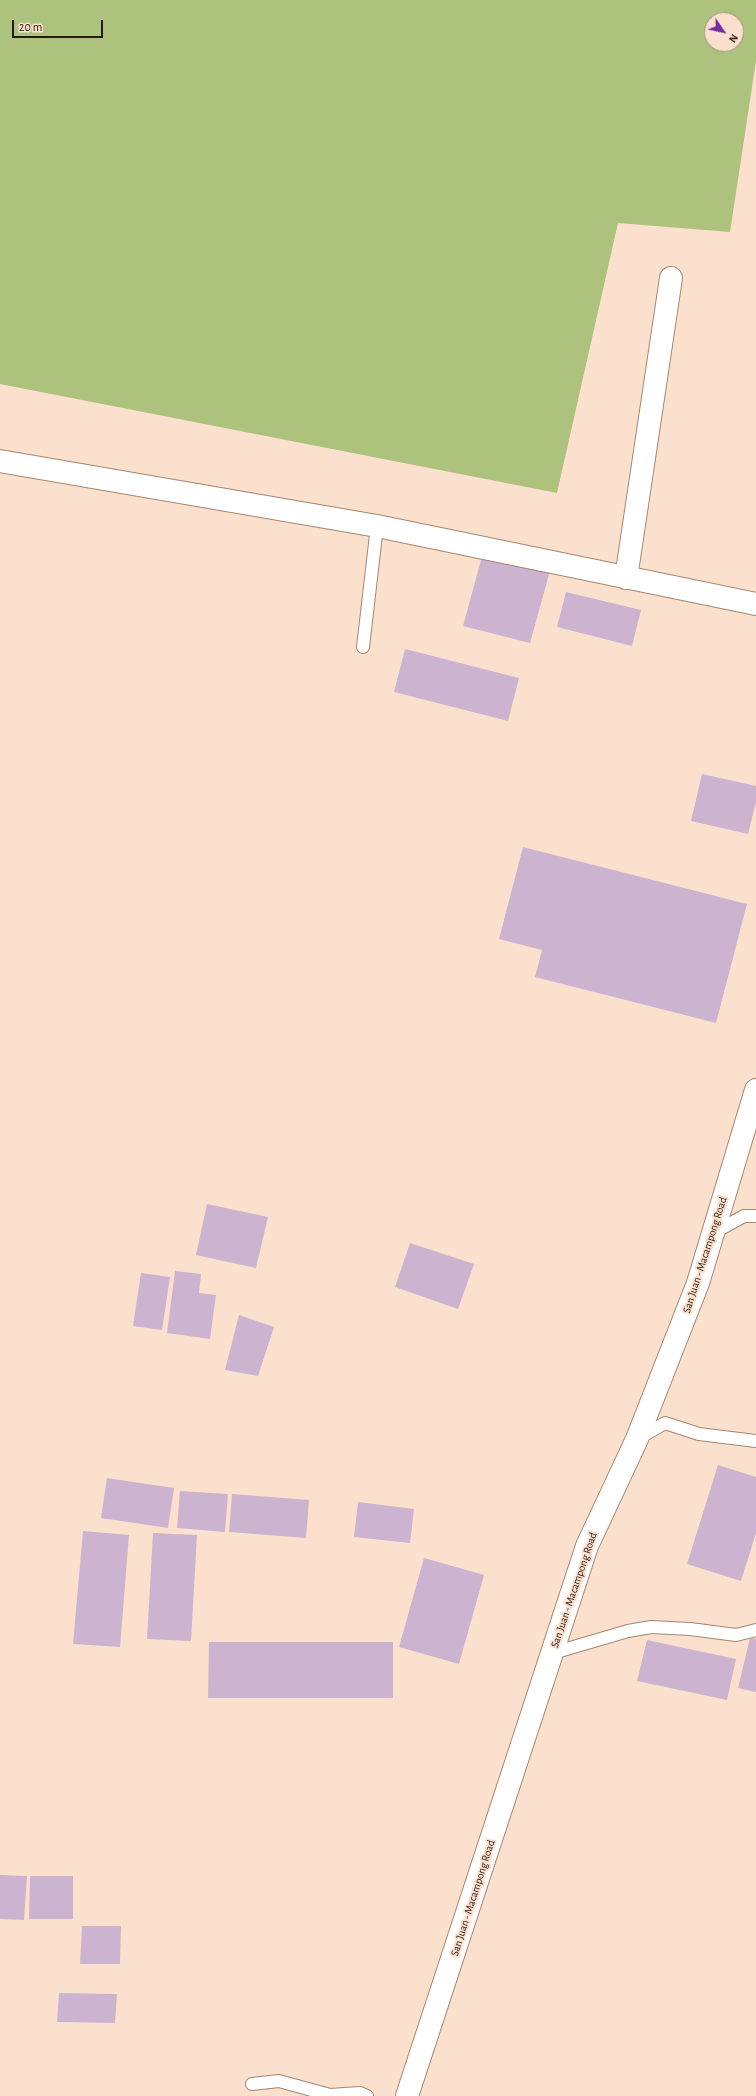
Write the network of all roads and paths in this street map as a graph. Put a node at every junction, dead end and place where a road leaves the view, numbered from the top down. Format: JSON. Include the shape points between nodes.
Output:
{"nodes":[{"id":1,"x":671,"y":278,"type":"dead end"},
{"id":2,"x":0,"y":461,"type":"edge"},
{"id":3,"x":377,"y":526,"type":"junction"},
{"id":4,"x":626,"y":578,"type":"junction"},
{"id":5,"x":756,"y":604,"type":"edge"},
{"id":6,"x":363,"y":647,"type":"dead end"},
{"id":7,"x":756,"y":1090,"type":"edge"},
{"id":8,"x":756,"y":1216,"type":"edge"},
{"id":9,"x":712,"y":1234,"type":"junction"},
{"id":10,"x":637,"y":1439,"type":"junction"},
{"id":11,"x":756,"y":1441,"type":"edge"},
{"id":12,"x":756,"y":1630,"type":"edge"},
{"id":13,"x":553,"y":1653,"type":"junction"},
{"id":14,"x":252,"y":2084,"type":"dead end"},
{"id":15,"x":367,"y":2096,"type":"edge"},
{"id":16,"x":407,"y":2096,"type":"edge"}],
"edges":[{"from":1,"to":4,"type":"street"},
{"from":2,"to":3,"type":"street"},
{"from":3,"to":4,"type":"street"},
{"from":3,"to":6,"type":"lane"},
{"from":4,"to":5,"type":"street"},
{"from":7,"to":9,"type":"street","name":"San Juan - Macampong Road"},
{"from":8,"to":9,"type":"lane","via":[[744,1216]]},
{"from":9,"to":10,"type":"street","name":"San Juan - Macampong Road","via":[[698,1283]]},
{"from":10,"to":11,"type":"lane","via":[[665,1423],[699,1434]]},
{"from":10,"to":13,"type":"street","name":"San Juan - Macampong Road","via":[[587,1546]]},
{"from":12,"to":13,"type":"lane","via":[[736,1635],[651,1627],[628,1631]]},
{"from":13,"to":16,"type":"street","name":"San Juan - Macampong Road"},
{"from":14,"to":15,"type":"lane","via":[[279,2081],[330,2095],[360,2093]]}]}
